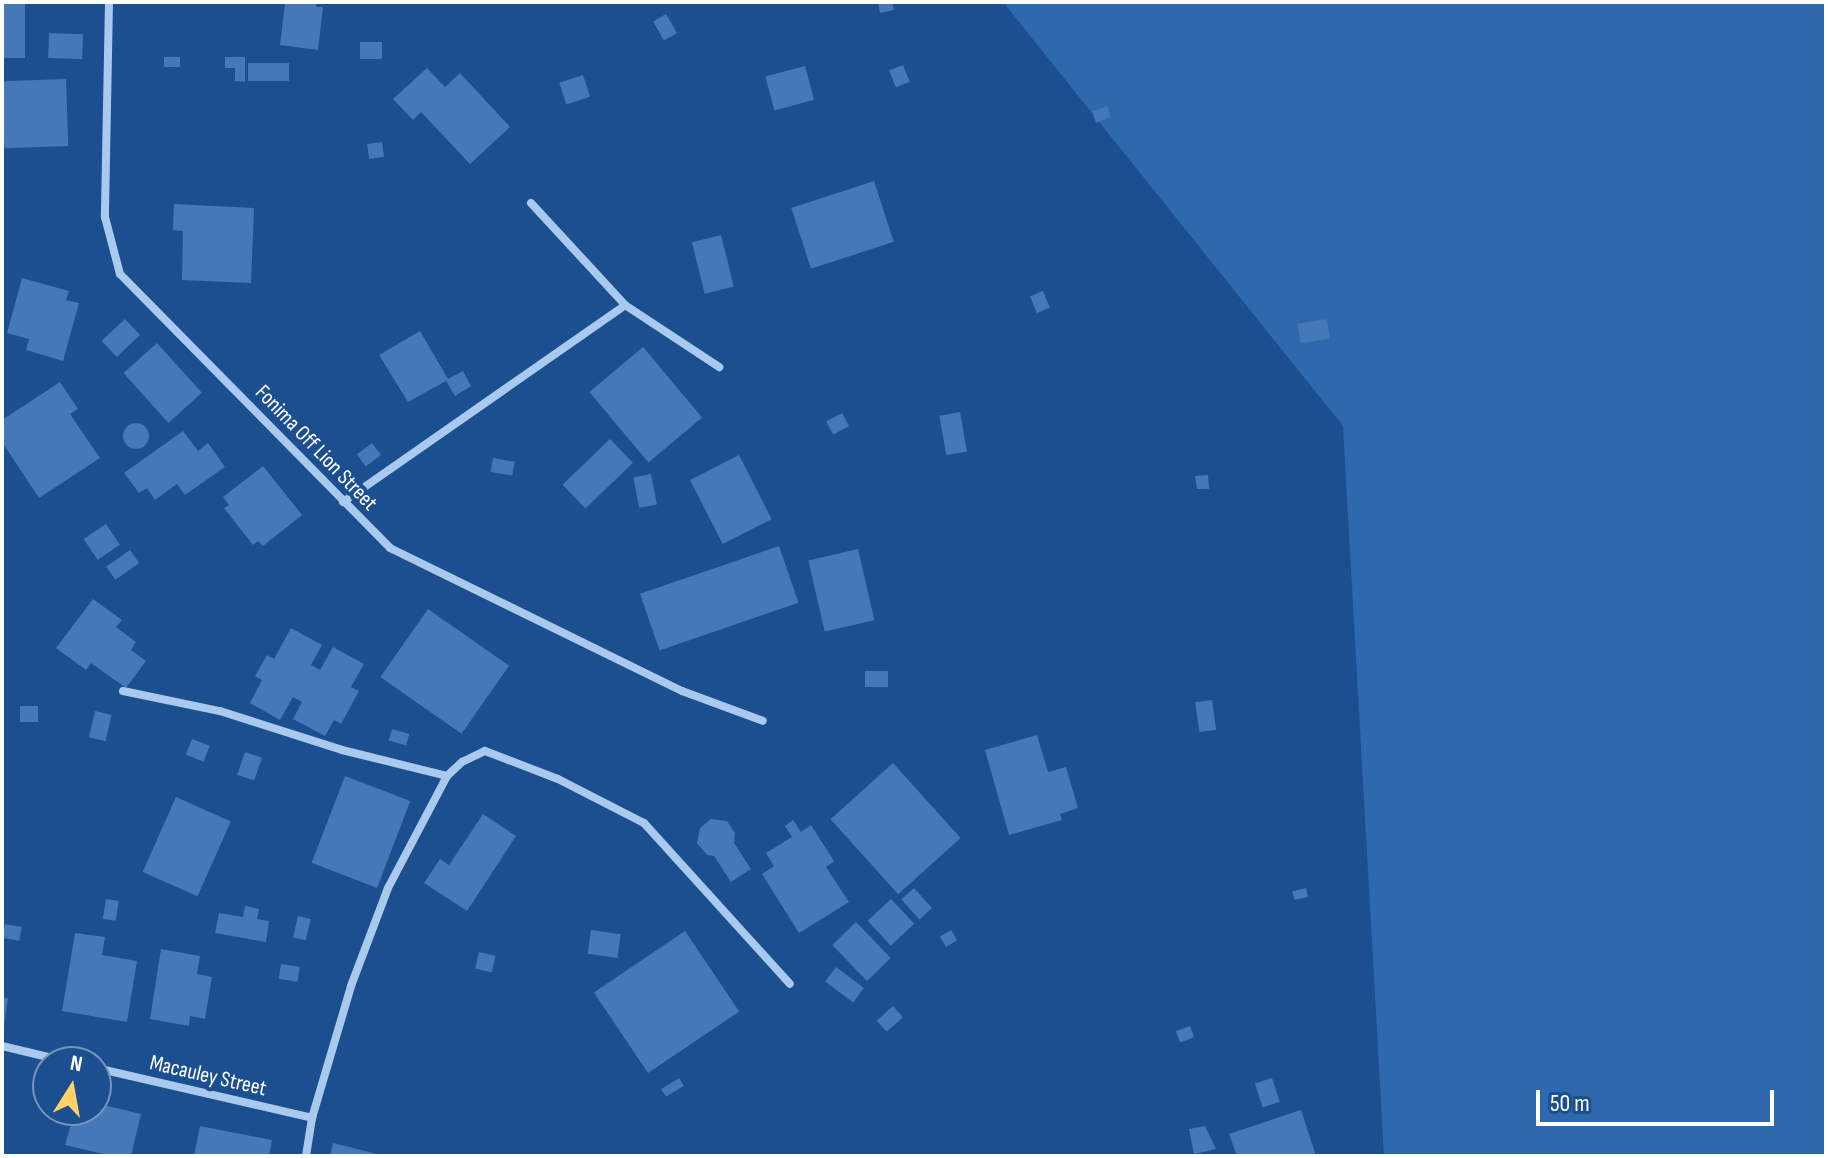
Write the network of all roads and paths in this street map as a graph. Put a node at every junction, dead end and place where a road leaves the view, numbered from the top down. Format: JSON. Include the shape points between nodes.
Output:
{"nodes":[{"id":1,"x":109,"y":2,"type":"edge"},
{"id":2,"x":531,"y":203,"type":"dead end"},
{"id":3,"x":625,"y":305,"type":"junction"},
{"id":4,"x":719,"y":367,"type":"dead end"},
{"id":5,"x":343,"y":502,"type":"junction"},
{"id":6,"x":123,"y":691,"type":"dead end"},
{"id":7,"x":763,"y":721,"type":"dead end"},
{"id":8,"x":447,"y":776,"type":"junction"},
{"id":9,"x":790,"y":984,"type":"dead end"},
{"id":10,"x":2,"y":1046,"type":"edge"},
{"id":11,"x":32,"y":1053,"type":"edge"},
{"id":12,"x":112,"y":1072,"type":"edge"},
{"id":13,"x":312,"y":1118,"type":"junction"},
{"id":14,"x":306,"y":1156,"type":"edge"}],
"edges":[{"from":1,"to":5,"type":"street","name":"Fonima Off Lion Street","via":[[105,217],[120,274]]},
{"from":2,"to":3,"type":"street"},
{"from":3,"to":4,"type":"street"},
{"from":3,"to":5,"type":"street"},
{"from":5,"to":7,"type":"street","name":"Fonima Off Lion Street","via":[[390,548],[682,691]]},
{"from":6,"to":8,"type":"street","via":[[220,711]]},
{"from":8,"to":9,"type":"street","via":[[485,751],[558,779],[644,823]]},
{"from":8,"to":13,"type":"street","via":[[388,888],[351,986]]},
{"from":10,"to":11,"type":"street"},
{"from":12,"to":13,"type":"street","name":"Macauley Street"},
{"from":13,"to":14,"type":"street"}]}
